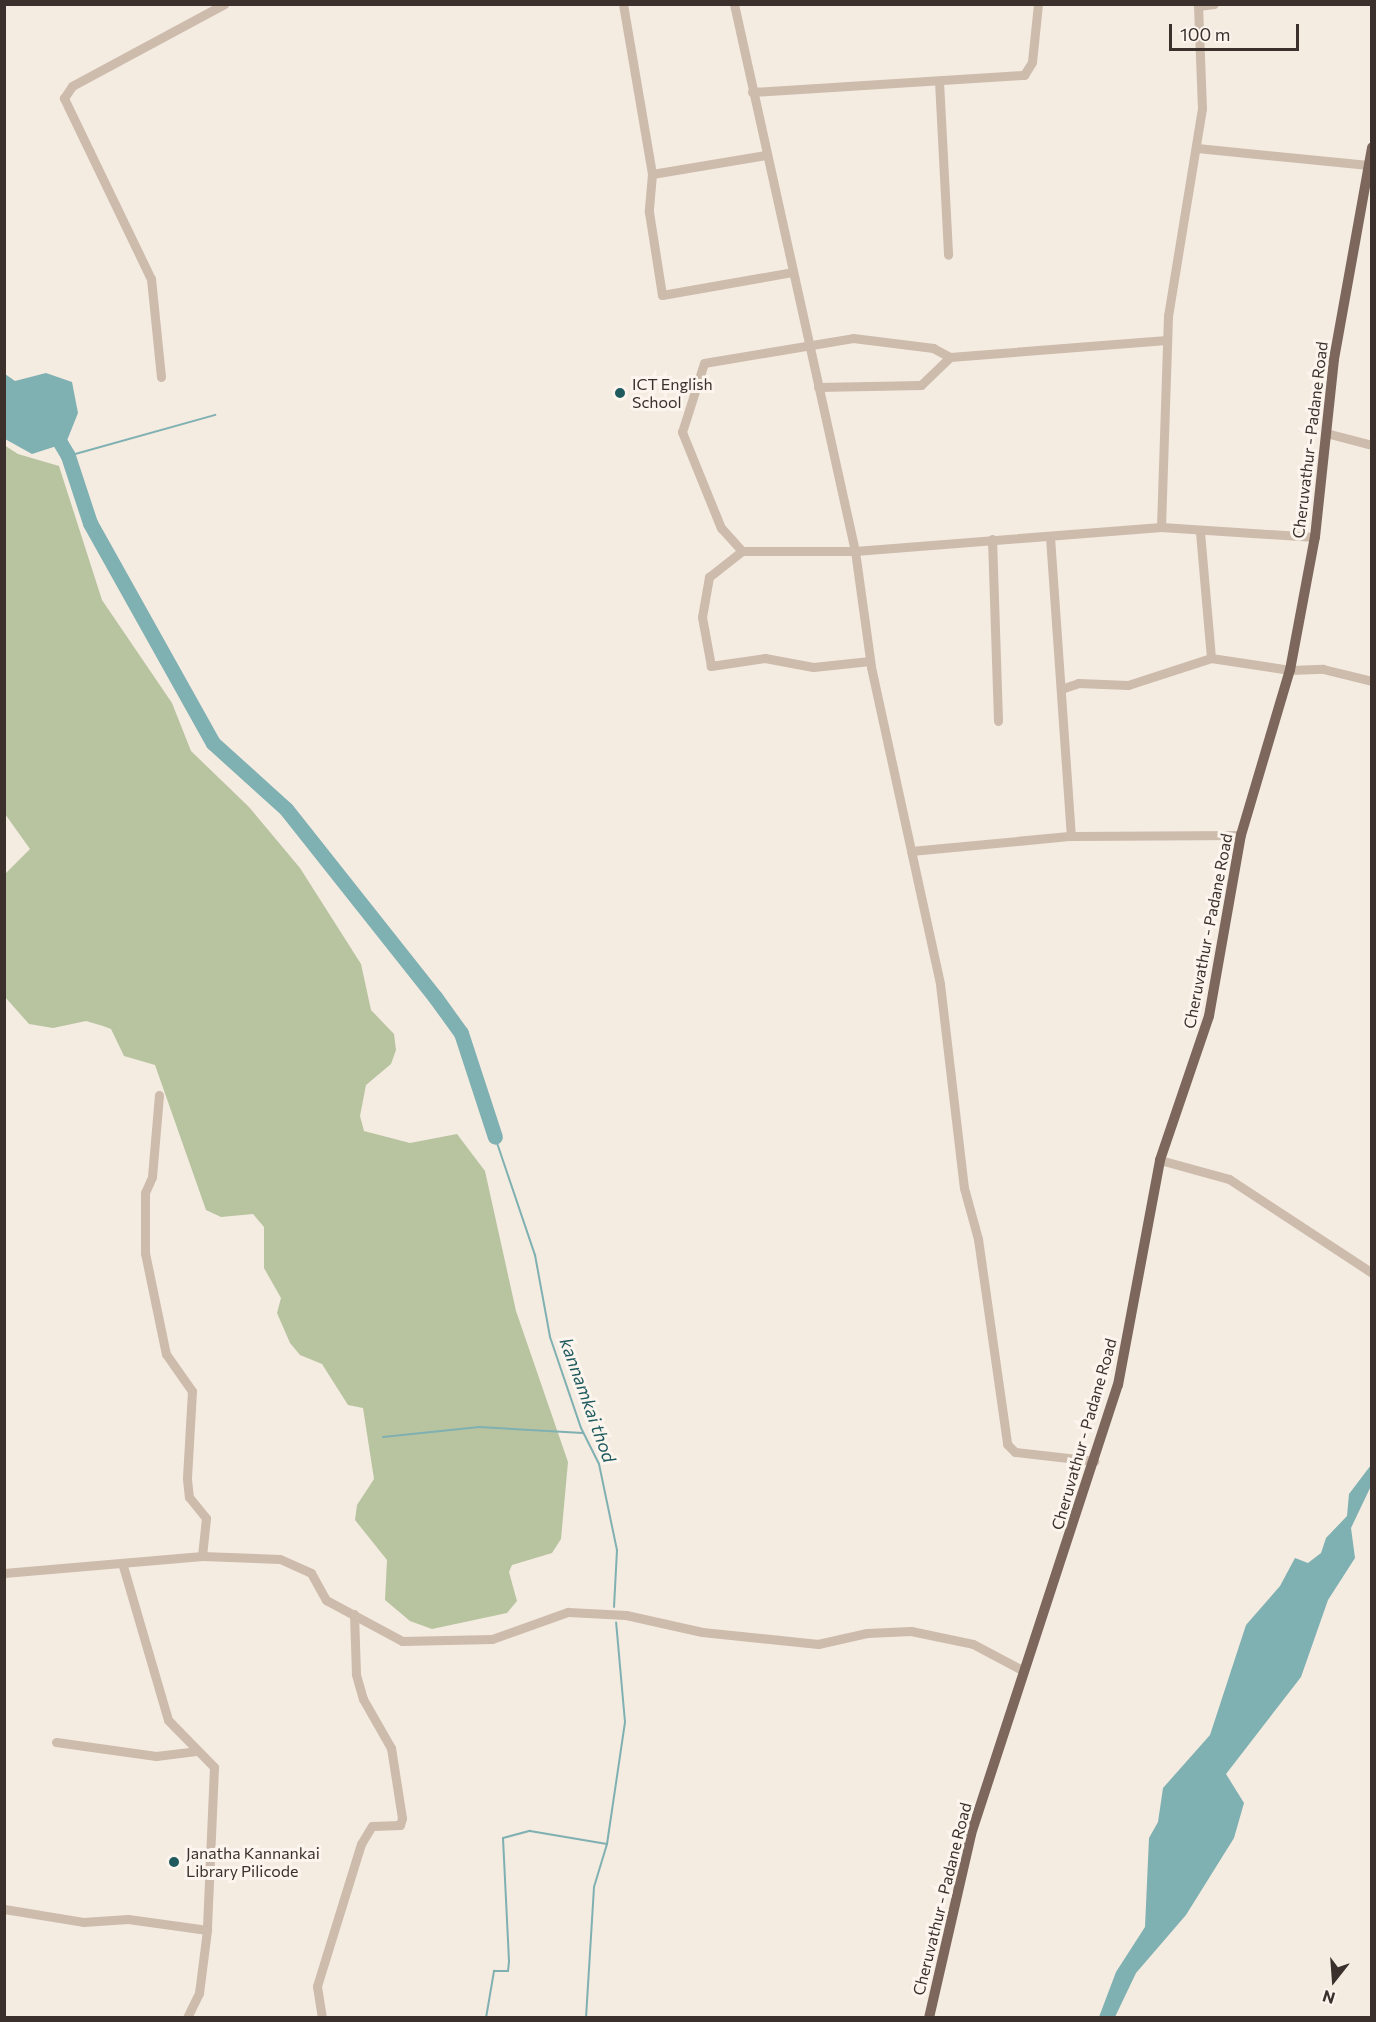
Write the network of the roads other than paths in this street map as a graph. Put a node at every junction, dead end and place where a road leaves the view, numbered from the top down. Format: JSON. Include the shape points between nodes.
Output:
{"nodes":[{"id":1,"x":224,"y":4,"type":"edge"},
{"id":2,"x":623,"y":4,"type":"edge"},
{"id":3,"x":734,"y":4,"type":"edge"},
{"id":4,"x":1038,"y":4,"type":"edge"},
{"id":5,"x":1214,"y":4,"type":"edge"},
{"id":6,"x":1198,"y":5,"type":"edge"},
{"id":7,"x":939,"y":81,"type":"junction"},
{"id":8,"x":752,"y":92,"type":"junction"},
{"id":9,"x":1371,"y":147,"type":"edge"},
{"id":10,"x":1197,"y":148,"type":"junction"},
{"id":11,"x":765,"y":155,"type":"junction"},
{"id":12,"x":1368,"y":165,"type":"junction"},
{"id":13,"x":652,"y":174,"type":"junction"},
{"id":14,"x":948,"y":255,"type":"dead end"},
{"id":15,"x":792,"y":272,"type":"junction"},
{"id":16,"x":1166,"y":340,"type":"junction"},
{"id":17,"x":808,"y":342,"type":"junction"},
{"id":18,"x":950,"y":357,"type":"junction"},
{"id":19,"x":162,"y":377,"type":"dead end"},
{"id":20,"x":818,"y":387,"type":"junction"},
{"id":21,"x":1326,"y":433,"type":"junction"},
{"id":22,"x":1371,"y":446,"type":"edge"},
{"id":23,"x":1161,"y":527,"type":"junction"},
{"id":24,"x":1200,"y":532,"type":"junction"},
{"id":25,"x":1050,"y":537,"type":"junction"},
{"id":26,"x":1315,"y":537,"type":"junction"},
{"id":27,"x":992,"y":539,"type":"junction"},
{"id":28,"x":742,"y":551,"type":"junction"},
{"id":29,"x":855,"y":551,"type":"junction"},
{"id":30,"x":1211,"y":658,"type":"junction"},
{"id":31,"x":870,"y":661,"type":"junction"},
{"id":32,"x":1290,"y":670,"type":"junction"},
{"id":33,"x":1371,"y":681,"type":"edge"},
{"id":34,"x":1061,"y":689,"type":"junction"},
{"id":35,"x":998,"y":721,"type":"dead end"},
{"id":36,"x":1241,"y":835,"type":"junction"},
{"id":37,"x":1071,"y":836,"type":"junction"},
{"id":38,"x":911,"y":851,"type":"junction"},
{"id":39,"x":159,"y":1095,"type":"dead end"},
{"id":40,"x":1160,"y":1160,"type":"junction"},
{"id":41,"x":1371,"y":1273,"type":"edge"},
{"id":42,"x":1094,"y":1461,"type":"junction"},
{"id":43,"x":202,"y":1556,"type":"junction"},
{"id":44,"x":123,"y":1566,"type":"junction"},
{"id":45,"x":4,"y":1573,"type":"edge"},
{"id":46,"x":354,"y":1614,"type":"junction"},
{"id":47,"x":1022,"y":1670,"type":"junction"},
{"id":48,"x":56,"y":1742,"type":"dead end"},
{"id":49,"x":194,"y":1751,"type":"junction"},
{"id":50,"x":4,"y":1909,"type":"edge"},
{"id":51,"x":207,"y":1930,"type":"junction"},
{"id":52,"x":187,"y":2018,"type":"edge"},
{"id":53,"x":322,"y":2018,"type":"edge"},
{"id":54,"x":929,"y":2018,"type":"edge"}],
"edges":[{"from":1,"to":19,"type":"street","via":[[72,86],[64,98],[151,279]]},
{"from":2,"to":13,"type":"street"},
{"from":3,"to":8,"type":"street"},
{"from":4,"to":7,"type":"street","via":[[1032,62],[1024,75]]},
{"from":5,"to":6,"type":"street"},
{"from":6,"to":10,"type":"street","via":[[1203,87]]},
{"from":7,"to":8,"type":"street"},
{"from":7,"to":14,"type":"street"},
{"from":8,"to":11,"type":"street"},
{"from":9,"to":12,"type":"main road","name":"Cheruvathur - Padane Road"},
{"from":10,"to":12,"type":"street"},
{"from":10,"to":16,"type":"street"},
{"from":11,"to":13,"type":"street"},
{"from":11,"to":15,"type":"street"},
{"from":12,"to":21,"type":"main road","name":"Cheruvathur - Padane Road"},
{"from":13,"to":15,"type":"street","via":[[649,212],[662,296]]},
{"from":15,"to":17,"type":"street"},
{"from":16,"to":18,"type":"street"},
{"from":16,"to":23,"type":"street"},
{"from":17,"to":18,"type":"street","via":[[869,340],[933,348]]},
{"from":17,"to":20,"type":"street"},
{"from":17,"to":28,"type":"street","via":[[716,359],[699,368],[681,425],[686,451],[721,528]]},
{"from":18,"to":20,"type":"street","via":[[921,385]]},
{"from":20,"to":29,"type":"street"},
{"from":21,"to":22,"type":"street"},
{"from":21,"to":26,"type":"main road","name":"Cheruvathur - Padane Road"},
{"from":23,"to":24,"type":"street"},
{"from":23,"to":25,"type":"street"},
{"from":24,"to":26,"type":"street"},
{"from":24,"to":30,"type":"street"},
{"from":25,"to":27,"type":"street"},
{"from":25,"to":34,"type":"street"},
{"from":26,"to":32,"type":"main road","name":"Cheruvathur - Padane Road"},
{"from":27,"to":29,"type":"street"},
{"from":27,"to":35,"type":"street"},
{"from":28,"to":29,"type":"street"},
{"from":28,"to":31,"type":"street","via":[[709,577],[705,589],[703,630],[711,666],[765,658],[813,667]]},
{"from":29,"to":31,"type":"street"},
{"from":30,"to":32,"type":"street"},
{"from":30,"to":34,"type":"street","via":[[1128,685],[1078,683]]},
{"from":31,"to":38,"type":"street"},
{"from":32,"to":33,"type":"street","via":[[1323,669]]},
{"from":32,"to":36,"type":"main road","name":"Cheruvathur - Padane Road"},
{"from":34,"to":37,"type":"street"},
{"from":36,"to":37,"type":"street"},
{"from":36,"to":40,"type":"main road","name":"Cheruvathur - Padane Road","via":[[1209,1017]]},
{"from":37,"to":38,"type":"street"},
{"from":38,"to":42,"type":"street","via":[[948,1031],[964,1188],[978,1239],[1007,1444],[1015,1452]]},
{"from":39,"to":43,"type":"street","via":[[145,1193],[145,1253],[166,1354],[192,1391],[187,1479],[189,1497],[206,1518]]},
{"from":40,"to":41,"type":"street","via":[[1229,1179]]},
{"from":40,"to":42,"type":"main road","name":"Cheruvathur - Padane Road","via":[[1133,1317]]},
{"from":42,"to":47,"type":"main road","name":"Cheruvathur - Padane Road"},
{"from":43,"to":44,"type":"street"},
{"from":43,"to":46,"type":"street","via":[[298,1564],[311,1572],[326,1600]]},
{"from":44,"to":45,"type":"street"},
{"from":44,"to":49,"type":"street","via":[[168,1720]]},
{"from":46,"to":47,"type":"street","via":[[402,1641],[422,1643],[492,1639],[568,1612],[626,1615],[702,1632],[818,1644],[867,1633],[911,1631],[973,1644]]},
{"from":46,"to":53,"type":"street","via":[[356,1674],[363,1699],[391,1748],[402,1818],[400,1824],[372,1826],[361,1844],[317,1986]]},
{"from":47,"to":54,"type":"main road","name":"Cheruvathur - Padane Road","via":[[964,1860]]},
{"from":48,"to":49,"type":"street","via":[[156,1756]]},
{"from":49,"to":51,"type":"street","via":[[214,1767]]},
{"from":50,"to":51,"type":"street","via":[[82,1922],[128,1919]]},
{"from":51,"to":52,"type":"street","via":[[199,1993]]}]}
